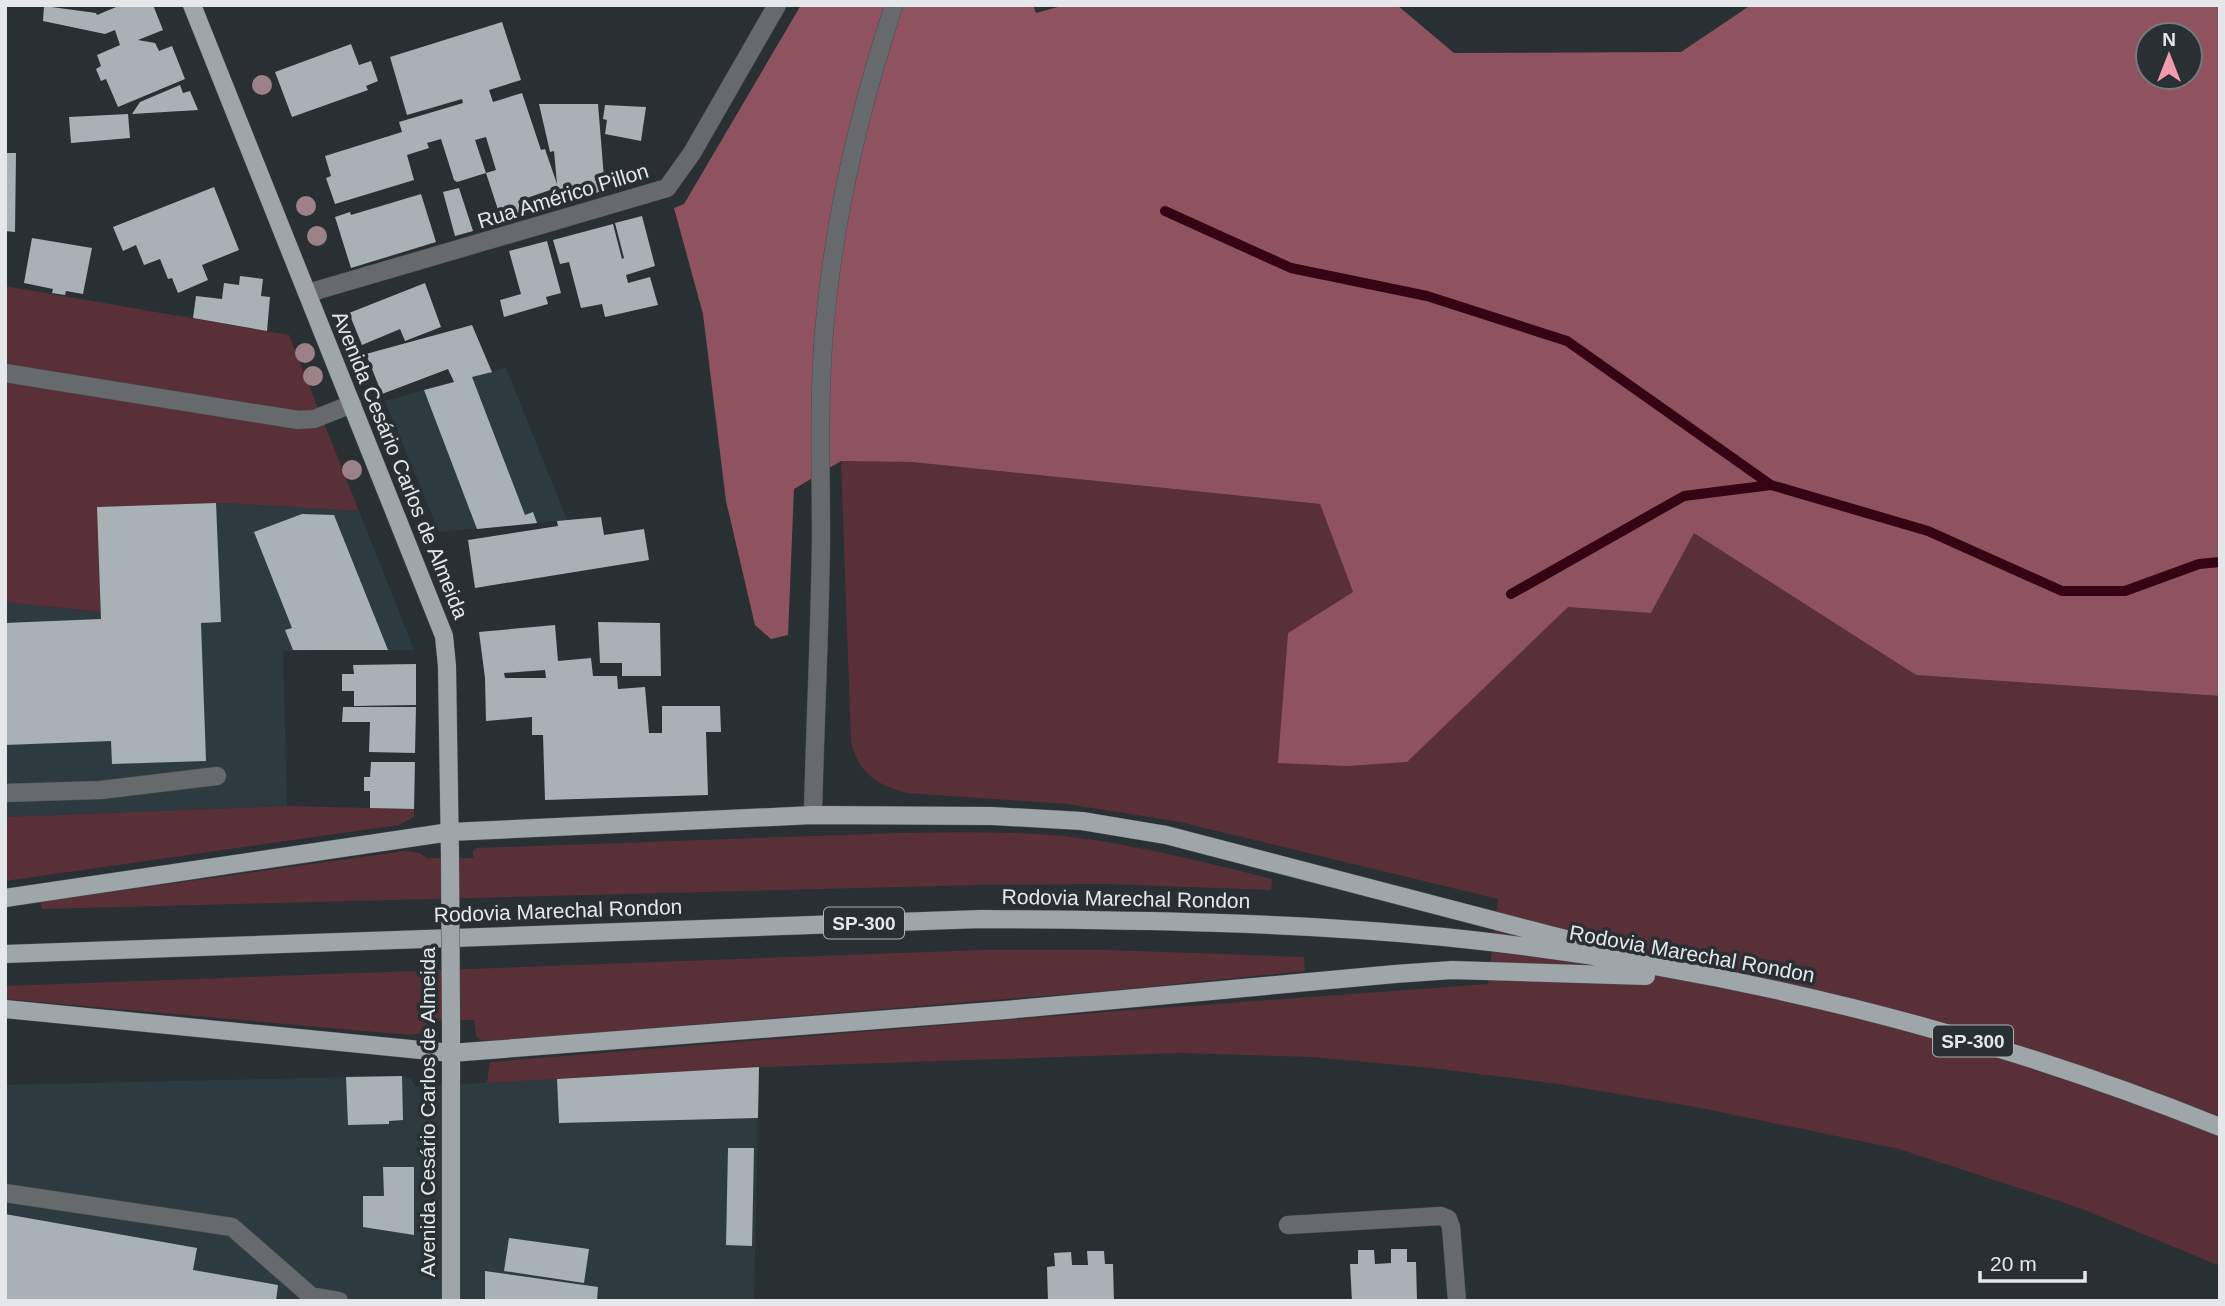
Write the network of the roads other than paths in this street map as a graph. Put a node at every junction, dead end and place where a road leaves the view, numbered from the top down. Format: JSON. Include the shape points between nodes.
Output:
{"nodes":[{"id":1,"x":192,"y":5,"type":"edge"},
{"id":2,"x":777,"y":5,"type":"edge"},
{"id":3,"x":894,"y":5,"type":"edge"},
{"id":4,"x":308,"y":293,"type":"junction"},
{"id":5,"x":5,"y":373,"type":"edge"},
{"id":6,"x":352,"y":404,"type":"junction"},
{"id":7,"x":217,"y":776,"type":"dead end"},
{"id":8,"x":5,"y":793,"type":"edge"},
{"id":9,"x":813,"y":815,"type":"junction"},
{"id":10,"x":450,"y":832,"type":"junction"},
{"id":11,"x":5,"y":898,"type":"edge"},
{"id":12,"x":5,"y":954,"type":"edge"},
{"id":13,"x":1719,"y":979,"type":"junction"},
{"id":14,"x":5,"y":1009,"type":"edge"},
{"id":15,"x":451,"y":1052,"type":"junction"},
{"id":16,"x":2220,"y":1127,"type":"edge"},
{"id":17,"x":5,"y":1193,"type":"edge"},
{"id":18,"x":1288,"y":1225,"type":"dead end"},
{"id":19,"x":310,"y":1298,"type":"edge"},
{"id":20,"x":339,"y":1301,"type":"edge"},
{"id":21,"x":451,"y":1301,"type":"edge"},
{"id":22,"x":1457,"y":1301,"type":"edge"}],
"edges":[{"from":1,"to":4,"type":"main road","name":"Avenida Cesário Carlos de Almeida"},
{"from":2,"to":4,"type":"street","name":"Rua Américo Pillon","via":[[667,188]]},
{"from":3,"to":9,"type":"street","via":[[854,140],[825,320]]},
{"from":4,"to":6,"type":"main road","name":"Avenida Cesário Carlos de Almeida"},
{"from":5,"to":6,"type":"street","via":[[291,419],[314,419]]},
{"from":6,"to":10,"type":"main road","name":"Avenida Cesário Carlos de Almeida","via":[[444,636]]},
{"from":7,"to":8,"type":"street","via":[[101,790]]},
{"from":9,"to":10,"type":"main road"},
{"from":9,"to":13,"type":"main road","via":[[1026,817],[1134,829]]},
{"from":10,"to":11,"type":"main road"},
{"from":10,"to":15,"type":"main road","name":"Avenida Cesário Carlos de Almeida","bridge":true},
{"from":12,"to":13,"type":"main road","name":"Rodovia Marechal Rondon","number":"SP-300","via":[[981,919],[1108,920],[1325,928],[1446,938]]},
{"from":13,"to":15,"type":"main road","via":[[1452,970]]},
{"from":13,"to":16,"type":"main road","name":"Rodovia Marechal Rondon","number":"SP-300","via":[[1950,1034],[2046,1063]]},
{"from":14,"to":15,"type":"main road"},
{"from":15,"to":21,"type":"main road","name":"Avenida Cesário Carlos de Almeida"},
{"from":17,"to":19,"type":"street","via":[[232,1227]]},
{"from":18,"to":22,"type":"street","via":[[1448,1219]]},
{"from":19,"to":20,"type":"street"}]}
